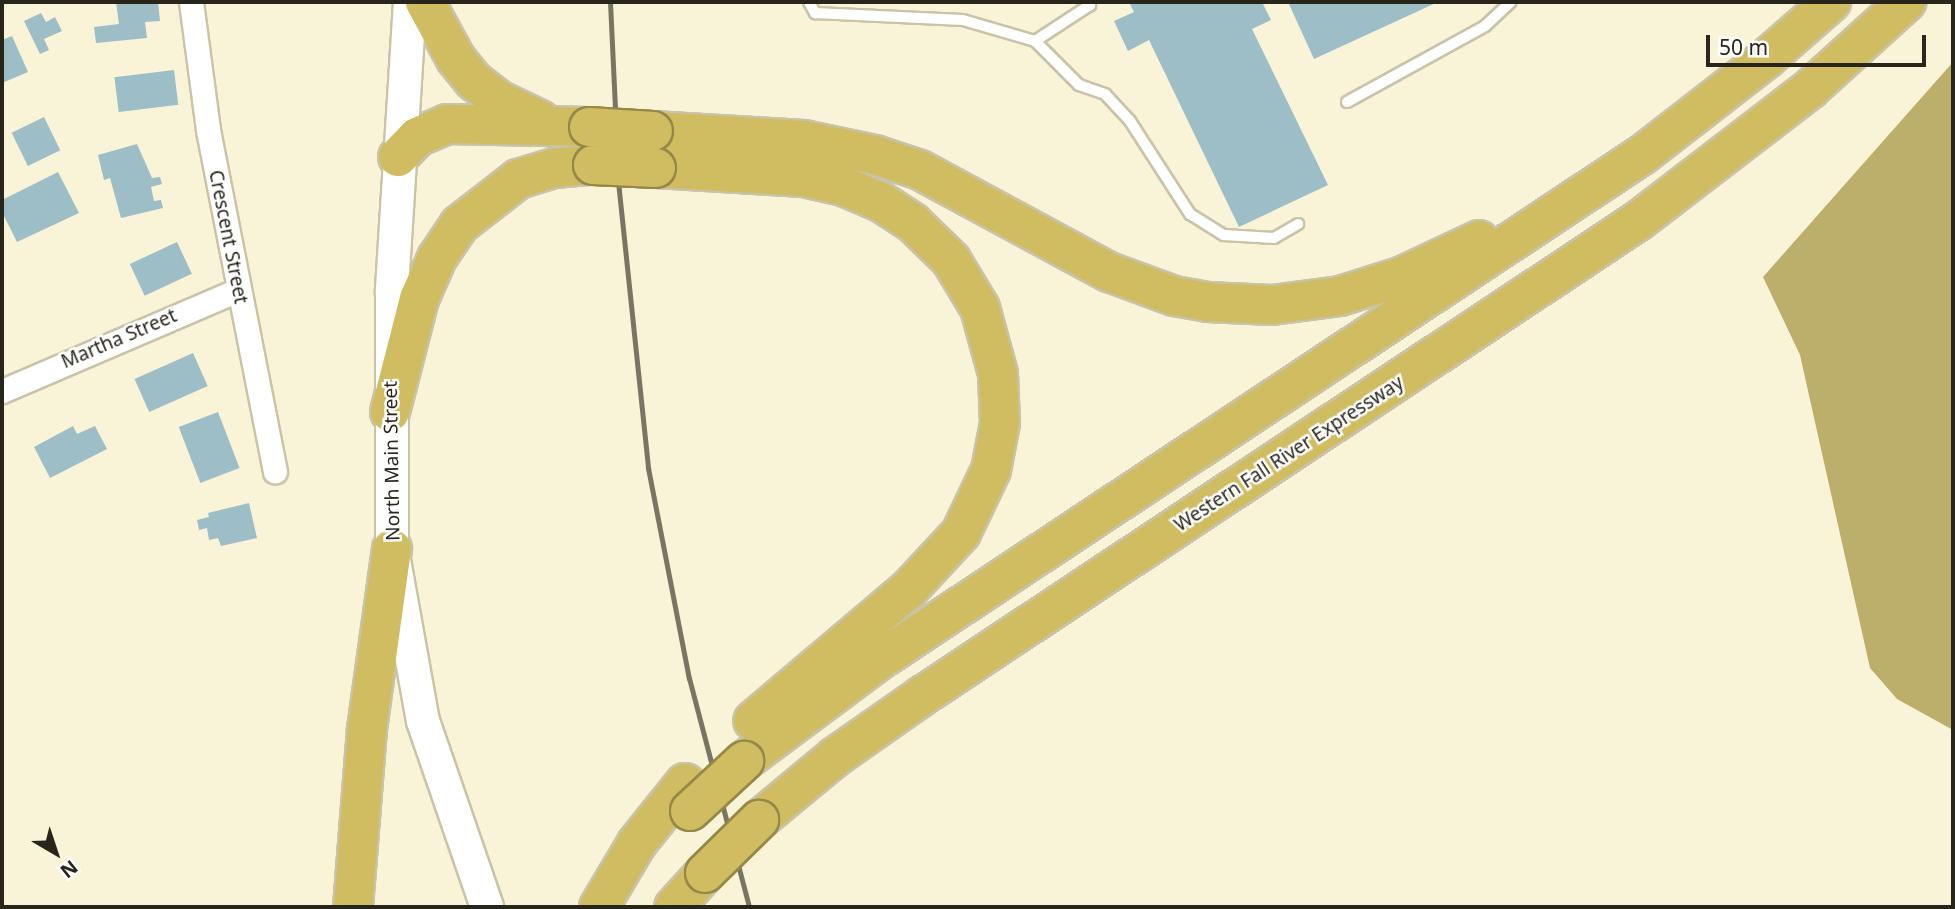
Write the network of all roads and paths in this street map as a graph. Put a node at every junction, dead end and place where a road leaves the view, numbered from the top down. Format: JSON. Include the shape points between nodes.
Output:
{"nodes":[{"id":1,"x":191,"y":2,"type":"edge"},
{"id":2,"x":410,"y":2,"type":"edge"},
{"id":3,"x":425,"y":2,"type":"edge"},
{"id":4,"x":808,"y":2,"type":"edge"},
{"id":5,"x":1088,"y":2,"type":"edge"},
{"id":6,"x":1511,"y":2,"type":"edge"},
{"id":7,"x":1831,"y":2,"type":"edge"},
{"id":8,"x":1906,"y":2,"type":"edge"},
{"id":9,"x":1035,"y":41,"type":"junction"},
{"id":10,"x":1347,"y":102,"type":"dead end"},
{"id":11,"x":576,"y":126,"type":"junction"},
{"id":12,"x":655,"y":149,"type":"junction"},
{"id":13,"x":1642,"y":155,"type":"junction"},
{"id":14,"x":398,"y":157,"type":"junction"},
{"id":15,"x":1298,"y":224,"type":"dead end"},
{"id":16,"x":238,"y":290,"type":"junction"},
{"id":17,"x":2,"y":391,"type":"edge"},
{"id":18,"x":390,"y":412,"type":"junction"},
{"id":19,"x":275,"y":471,"type":"dead end"},
{"id":20,"x":393,"y":549,"type":"junction"},
{"id":21,"x":741,"y":748,"type":"junction"},
{"id":22,"x":687,"y":797,"type":"junction"},
{"id":23,"x":484,"y":900,"type":"edge"},
{"id":24,"x":354,"y":907,"type":"edge"},
{"id":25,"x":598,"y":907,"type":"edge"},
{"id":26,"x":605,"y":907,"type":"edge"},
{"id":27,"x":674,"y":907,"type":"edge"}],
"edges":[{"from":1,"to":16,"type":"street","name":"Crescent Street","via":[[208,130]]},
{"from":2,"to":14,"type":"main road","name":"North Main Street"},
{"from":3,"to":11,"type":"highway","via":[[456,59],[485,92],[528,116]]},
{"from":4,"to":9,"type":"lane","via":[[815,13],[963,20]]},
{"from":5,"to":9,"type":"lane","via":[[1090,5]]},
{"from":6,"to":10,"type":"lane","via":[[1485,26]]},
{"from":7,"to":13,"type":"highway"},
{"from":8,"to":27,"type":"highway","name":"Western Fall River Expressway","bridge":true,"via":[[1810,89],[1656,208],[835,757],[759,820]]},
{"from":9,"to":15,"type":"lane","via":[[1079,85],[1105,94],[1130,121],[1190,214],[1224,235],[1274,238]]},
{"from":11,"to":12,"type":"highway","bridge":true},
{"from":11,"to":14,"type":"highway","via":[[447,124],[417,137]]},
{"from":12,"to":13,"type":"highway","via":[[804,140],[875,155],[930,176],[1140,285],[1174,296],[1240,305],[1306,303],[1403,276]]},
{"from":12,"to":18,"type":"highway","bridge":true,"via":[[518,179],[459,225],[437,258],[419,299]]},
{"from":12,"to":21,"type":"highway","via":[[844,186],[914,223],[951,260],[980,308],[998,374],[1000,423],[991,470],[961,533],[909,589]]},
{"from":13,"to":21,"type":"highway"},
{"from":14,"to":18,"type":"main road","name":"North Main Street"},
{"from":16,"to":17,"type":"street","name":"Martha Street"},
{"from":16,"to":19,"type":"street","name":"Crescent Street"},
{"from":18,"to":20,"type":"main road","name":"North Main Street"},
{"from":20,"to":23,"type":"main road","name":"North Main Street","via":[[423,721]]},
{"from":20,"to":24,"type":"highway","via":[[367,729]]},
{"from":21,"to":22,"type":"highway"},
{"from":22,"to":25,"type":"highway","via":[[637,843]]},
{"from":22,"to":26,"type":"highway"}]}
